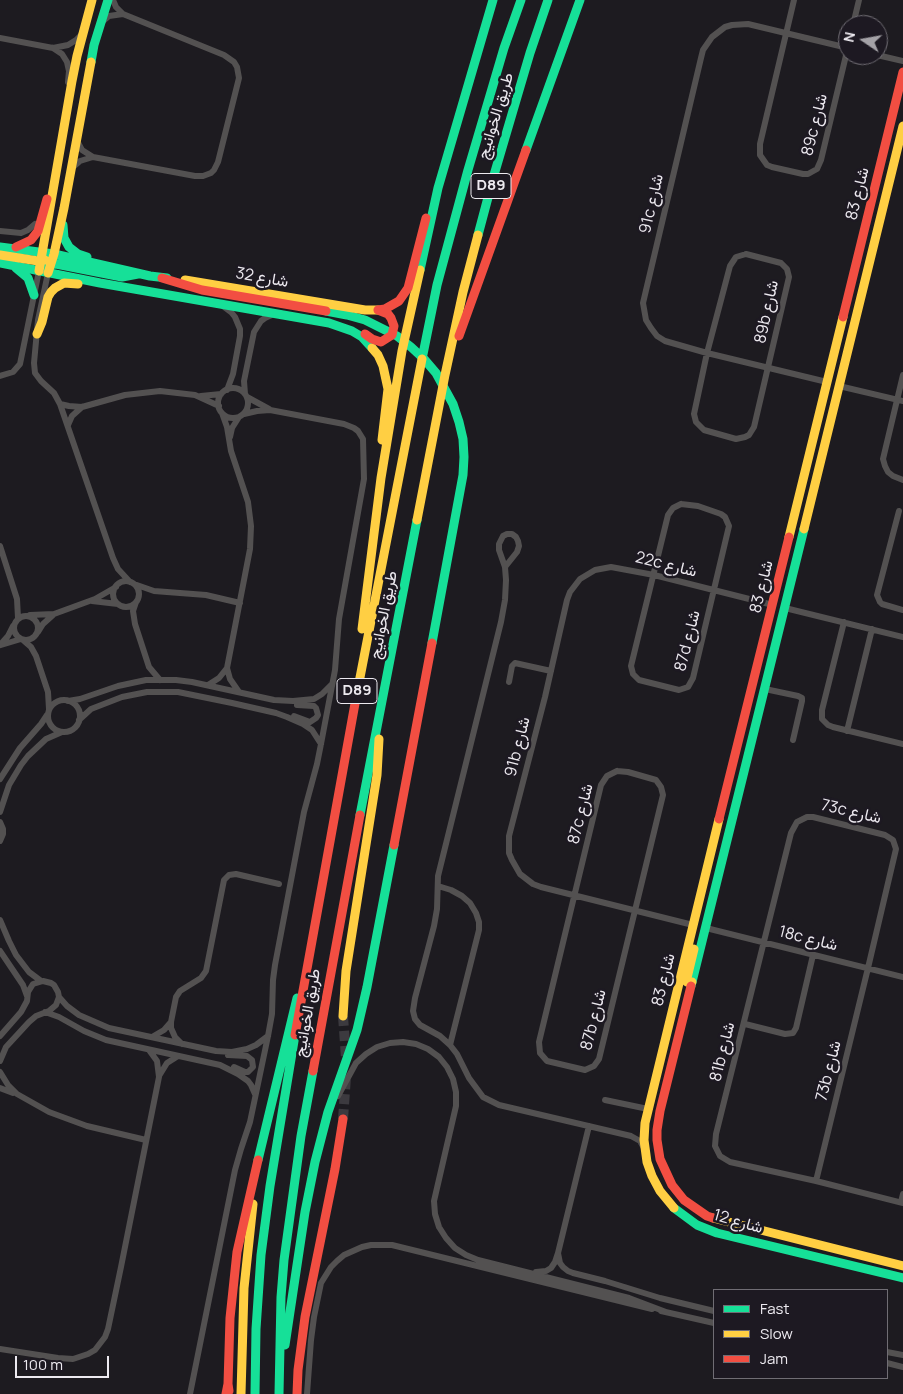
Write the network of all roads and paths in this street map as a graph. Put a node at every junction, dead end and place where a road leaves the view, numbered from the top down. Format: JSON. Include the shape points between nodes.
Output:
{"nodes":[{"id":1,"x":108,"y":0,"type":"edge"},
{"id":2,"x":113,"y":0,"type":"edge"},
{"id":3,"x":493,"y":0,"type":"edge"},
{"id":4,"x":515,"y":0,"type":"edge"},
{"id":5,"x":521,"y":0,"type":"edge"},
{"id":6,"x":548,"y":0,"type":"edge"},
{"id":7,"x":578,"y":0,"type":"edge"},
{"id":8,"x":794,"y":0,"type":"edge"},
{"id":9,"x":859,"y":0,"type":"edge"},
{"id":10,"x":91,"y":1,"type":"edge"},
{"id":11,"x":123,"y":14,"type":"junction"},
{"id":12,"x":855,"y":15,"type":"edge"},
{"id":13,"x":99,"y":25,"type":"junction"},
{"id":14,"x":84,"y":31,"type":"junction"},
{"id":15,"x":787,"y":33,"type":"junction"},
{"id":16,"x":0,"y":38,"type":"edge"},
{"id":17,"x":838,"y":46,"type":"edge"},
{"id":18,"x":53,"y":48,"type":"junction"},
{"id":19,"x":504,"y":48,"type":"junction"},
{"id":20,"x":888,"y":58,"type":"edge"},
{"id":21,"x":903,"y":61,"type":"edge"},
{"id":22,"x":844,"y":65,"type":"edge"},
{"id":23,"x":903,"y":72,"type":"edge"},
{"id":24,"x":68,"y":107,"type":"junction"},
{"id":25,"x":903,"y":126,"type":"edge"},
{"id":26,"x":76,"y":139,"type":"junction"},
{"id":27,"x":884,"y":151,"type":"junction"},
{"id":28,"x":93,"y":157,"type":"junction"},
{"id":29,"x":70,"y":171,"type":"junction"},
{"id":30,"x":55,"y":180,"type":"junction"},
{"id":31,"x":438,"y":188,"type":"junction"},
{"id":32,"x":884,"y":204,"type":"junction"},
{"id":33,"x":64,"y":208,"type":"junction"},
{"id":34,"x":35,"y":224,"type":"dead end"},
{"id":35,"x":0,"y":232,"type":"edge"},
{"id":36,"x":0,"y":247,"type":"edge"},
{"id":37,"x":15,"y":248,"type":"junction"},
{"id":38,"x":54,"y":254,"type":"junction"},
{"id":39,"x":0,"y":255,"type":"edge"},
{"id":40,"x":42,"y":257,"type":"junction"},
{"id":41,"x":0,"y":263,"type":"edge"},
{"id":42,"x":14,"y":266,"type":"junction"},
{"id":43,"x":110,"y":266,"type":"junction"},
{"id":44,"x":46,"y":269,"type":"junction"},
{"id":45,"x":139,"y":273,"type":"junction"},
{"id":46,"x":162,"y":278,"type":"junction"},
{"id":47,"x":100,"y":283,"type":"junction"},
{"id":48,"x":34,"y":295,"type":"junction"},
{"id":49,"x":220,"y":304,"type":"junction"},
{"id":50,"x":378,"y":310,"type":"junction"},
{"id":51,"x":277,"y":314,"type":"junction"},
{"id":52,"x":341,"y":326,"type":"junction"},
{"id":53,"x":37,"y":334,"type":"junction"},
{"id":54,"x":707,"y":353,"type":"junction"},
{"id":55,"x":769,"y":368,"type":"junction"},
{"id":56,"x":445,"y":375,"type":"junction"},
{"id":57,"x":903,"y":375,"type":"edge"},
{"id":58,"x":0,"y":376,"type":"edge"},
{"id":59,"x":827,"y":382,"type":"junction"},
{"id":60,"x":839,"y":386,"type":"junction"},
{"id":61,"x":227,"y":390,"type":"junction"},
{"id":62,"x":221,"y":394,"type":"junction"},
{"id":63,"x":195,"y":396,"type":"junction"},
{"id":64,"x":246,"y":396,"type":"junction"},
{"id":65,"x":900,"y":400,"type":"edge"},
{"id":66,"x":60,"y":404,"type":"junction"},
{"id":67,"x":82,"y":406,"type":"junction"},
{"id":68,"x":220,"y":410,"type":"junction"},
{"id":69,"x":270,"y":410,"type":"junction"},
{"id":70,"x":242,"y":415,"type":"junction"},
{"id":71,"x":68,"y":425,"type":"junction"},
{"id":72,"x":229,"y":441,"type":"junction"},
{"id":73,"x":381,"y":478,"type":"junction"},
{"id":74,"x":903,"y":480,"type":"edge"},
{"id":75,"x":899,"y":511,"type":"dead end"},
{"id":76,"x":0,"y":546,"type":"edge"},
{"id":77,"x":505,"y":567,"type":"junction"},
{"id":78,"x":654,"y":575,"type":"junction"},
{"id":79,"x":132,"y":583,"type":"junction"},
{"id":80,"x":116,"y":587,"type":"junction"},
{"id":81,"x":714,"y":591,"type":"junction"},
{"id":82,"x":159,"y":592,"type":"junction"},
{"id":83,"x":567,"y":600,"type":"joint"},
{"id":84,"x":88,"y":601,"type":"junction"},
{"id":85,"x":136,"y":602,"type":"junction"},
{"id":86,"x":240,"y":603,"type":"junction"},
{"id":87,"x":118,"y":604,"type":"junction"},
{"id":88,"x":773,"y":605,"type":"junction"},
{"id":89,"x":785,"y":608,"type":"junction"},
{"id":90,"x":903,"y":610,"type":"edge"},
{"id":91,"x":54,"y":614,"type":"junction"},
{"id":92,"x":30,"y":616,"type":"junction"},
{"id":93,"x":18,"y":618,"type":"junction"},
{"id":94,"x":844,"y":622,"type":"junction"},
{"id":95,"x":14,"y":625,"type":"junction"},
{"id":96,"x":872,"y":629,"type":"junction"},
{"id":97,"x":38,"y":633,"type":"junction"},
{"id":98,"x":903,"y":637,"type":"edge"},
{"id":99,"x":22,"y":639,"type":"junction"},
{"id":100,"x":0,"y":645,"type":"edge"},
{"id":101,"x":227,"y":668,"type":"junction"},
{"id":102,"x":551,"y":671,"type":"junction"},
{"id":103,"x":160,"y":680,"type":"junction"},
{"id":104,"x":509,"y":682,"type":"dead end"},
{"id":105,"x":333,"y":683,"type":"junction"},
{"id":106,"x":208,"y":685,"type":"junction"},
{"id":107,"x":765,"y":689,"type":"junction"},
{"id":108,"x":239,"y":692,"type":"junction"},
{"id":109,"x":68,"y":701,"type":"junction"},
{"id":110,"x":279,"y":701,"type":"junction"},
{"id":111,"x":48,"y":712,"type":"junction"},
{"id":112,"x":276,"y":713,"type":"junction"},
{"id":113,"x":79,"y":720,"type":"junction"},
{"id":114,"x":351,"y":721,"type":"junction"},
{"id":115,"x":378,"y":728,"type":"junction"},
{"id":116,"x":847,"y":731,"type":"junction"},
{"id":117,"x":62,"y":732,"type":"junction"},
{"id":118,"x":793,"y":740,"type":"dead end"},
{"id":119,"x":321,"y":744,"type":"junction"},
{"id":120,"x":903,"y":744,"type":"edge"},
{"id":121,"x":0,"y":778,"type":"edge"},
{"id":122,"x":0,"y":812,"type":"edge"},
{"id":123,"x":0,"y":822,"type":"edge"},
{"id":124,"x":0,"y":841,"type":"edge"},
{"id":125,"x":279,"y":884,"type":"dead end"},
{"id":126,"x":438,"y":886,"type":"junction"},
{"id":127,"x":575,"y":896,"type":"junction"},
{"id":128,"x":636,"y":911,"type":"junction"},
{"id":129,"x":0,"y":920,"type":"edge"},
{"id":130,"x":693,"y":925,"type":"junction"},
{"id":131,"x":706,"y":928,"type":"junction"},
{"id":132,"x":764,"y":943,"type":"junction"},
{"id":133,"x":0,"y":951,"type":"edge"},
{"id":134,"x":813,"y":955,"type":"junction"},
{"id":135,"x":308,"y":961,"type":"junction"},
{"id":136,"x":868,"y":968,"type":"junction"},
{"id":137,"x":903,"y":977,"type":"edge"},
{"id":138,"x":41,"y":981,"type":"junction"},
{"id":139,"x":692,"y":982,"type":"junction"},
{"id":140,"x":28,"y":996,"type":"junction"},
{"id":141,"x":59,"y":997,"type":"junction"},
{"id":142,"x":45,"y":1012,"type":"junction"},
{"id":143,"x":343,"y":1016,"type":"tunnel mouth"},
{"id":144,"x":171,"y":1022,"type":"junction"},
{"id":145,"x":745,"y":1024,"type":"junction"},
{"id":146,"x":0,"y":1036,"type":"edge"},
{"id":147,"x":268,"y":1036,"type":"junction"},
{"id":148,"x":152,"y":1037,"type":"junction"},
{"id":149,"x":182,"y":1044,"type":"junction"},
{"id":150,"x":450,"y":1044,"type":"junction"},
{"id":151,"x":149,"y":1050,"type":"junction"},
{"id":152,"x":216,"y":1051,"type":"junction"},
{"id":153,"x":178,"y":1056,"type":"junction"},
{"id":154,"x":0,"y":1061,"type":"edge"},
{"id":155,"x":214,"y":1063,"type":"junction"},
{"id":156,"x":0,"y":1072,"type":"edge"},
{"id":157,"x":159,"y":1077,"type":"junction"},
{"id":158,"x":0,"y":1088,"type":"edge"},
{"id":159,"x":17,"y":1094,"type":"junction"},
{"id":160,"x":256,"y":1095,"type":"junction"},
{"id":161,"x":605,"y":1100,"type":"dead end"},
{"id":162,"x":648,"y":1109,"type":"junction"},
{"id":163,"x":660,"y":1111,"type":"joint"},
{"id":164,"x":328,"y":1112,"type":"junction"},
{"id":165,"x":343,"y":1119,"type":"tunnel mouth"},
{"id":166,"x":645,"y":1123,"type":"junction"},
{"id":167,"x":589,"y":1126,"type":"junction"},
{"id":168,"x":631,"y":1136,"type":"junction"},
{"id":169,"x":146,"y":1140,"type":"junction"},
{"id":170,"x":644,"y":1148,"type":"junction"},
{"id":171,"x":259,"y":1156,"type":"junction"},
{"id":172,"x":816,"y":1181,"type":"junction"},
{"id":173,"x":903,"y":1194,"type":"edge"},
{"id":174,"x":902,"y":1203,"type":"edge"},
{"id":175,"x":558,"y":1254,"type":"junction"},
{"id":176,"x":867,"y":1257,"type":"junction"},
{"id":177,"x":828,"y":1260,"type":"junction"},
{"id":178,"x":903,"y":1266,"type":"edge"},
{"id":179,"x":527,"y":1272,"type":"junction"},
{"id":180,"x":901,"y":1275,"type":"edge"},
{"id":181,"x":713,"y":1311,"type":"edge"},
{"id":182,"x":666,"y":1312,"type":"junction"},
{"id":183,"x":713,"y":1323,"type":"edge"},
{"id":184,"x":0,"y":1348,"type":"edge"},
{"id":185,"x":888,"y":1352,"type":"edge"},
{"id":186,"x":903,"y":1355,"type":"edge"},
{"id":187,"x":888,"y":1363,"type":"edge"},
{"id":188,"x":280,"y":1366,"type":"junction"},
{"id":189,"x":903,"y":1367,"type":"edge"},
{"id":190,"x":190,"y":1394,"type":"edge"},
{"id":191,"x":228,"y":1394,"type":"edge"},
{"id":192,"x":241,"y":1394,"type":"edge"},
{"id":193,"x":255,"y":1394,"type":"edge"},
{"id":194,"x":279,"y":1394,"type":"edge"},
{"id":195,"x":297,"y":1394,"type":"edge"},
{"id":196,"x":307,"y":1394,"type":"edge"}],
"edges":[{"from":1,"to":13,"type":"main road"},
{"from":2,"to":11,"type":"street"},
{"from":3,"to":31,"type":"main road"},
{"from":4,"to":19,"type":"main road"},
{"from":5,"to":19,"type":"main road","name":"طريق الخوانيج","number":"D89"},
{"from":6,"to":56,"type":"main road","name":"طريق الخوانيج","number":"D89","via":[[494,175]]},
{"from":7,"to":56,"type":"main road"},
{"from":8,"to":15,"type":"street"},
{"from":9,"to":12,"type":"street"},
{"from":10,"to":14,"type":"main road"},
{"from":11,"to":13,"type":"street","via":[[109,16]]},
{"from":11,"to":28,"type":"street","via":[[229,58],[239,72],[238,82],[218,162],[208,175],[195,176]]},
{"from":13,"to":26,"type":"main road"},
{"from":14,"to":18,"type":"street","via":[[68,46]]},
{"from":14,"to":24,"type":"main road"},
{"from":15,"to":17,"type":"street","name":"91c شارع"},
{"from":15,"to":22,"type":"street","name":"89c شارع","via":[[759,150],[763,161],[772,167],[808,174],[820,165]]},
{"from":15,"to":54,"type":"street","name":"91c شارع","via":[[748,24],[732,25],[712,36],[703,50],[643,303],[646,320],[657,336]]},
{"from":16,"to":18,"type":"street"},
{"from":18,"to":24,"type":"street","via":[[62,54],[69,66]]},
{"from":19,"to":114,"type":"main road","name":"طريق الخوانيج","number":"D89","via":[[436,285]]},
{"from":20,"to":21,"type":"street"},
{"from":23,"to":27,"type":"main road","name":"شارع 83"},
{"from":24,"to":30,"type":"main road"},
{"from":25,"to":32,"type":"main road","name":"شارع 83"},
{"from":26,"to":28,"type":"street","via":[[82,150]]},
{"from":26,"to":29,"type":"main road"},
{"from":27,"to":32,"type":"main road","via":[[888,149],[891,152],[882,193]]},
{"from":27,"to":59,"type":"main road","name":"شارع 83"},
{"from":28,"to":29,"type":"street","via":[[80,161]]},
{"from":29,"to":33,"type":"main road"},
{"from":30,"to":37,"type":"main road","via":[[38,231],[31,240]]},
{"from":30,"to":40,"type":"main road"},
{"from":31,"to":50,"type":"main road","name":"شارع 32","via":[[425,222],[408,288],[399,301]]},
{"from":31,"to":73,"type":"main road","via":[[402,350]]},
{"from":32,"to":60,"type":"main road","name":"شارع 83"},
{"from":33,"to":38,"type":"main road"},
{"from":33,"to":43,"type":"main road","via":[[63,233],[69,247],[78,254]]},
{"from":34,"to":35,"type":"street","via":[[21,233]]},
{"from":36,"to":37,"type":"main road"},
{"from":37,"to":40,"type":"main road"},
{"from":38,"to":40,"type":"main road","via":[[48,259]]},
{"from":38,"to":43,"type":"main road","name":"شارع 32"},
{"from":38,"to":44,"type":"main road"},
{"from":39,"to":40,"type":"main road"},
{"from":40,"to":44,"type":"main road"},
{"from":41,"to":42,"type":"main road","name":"شارع 32"},
{"from":42,"to":44,"type":"main road","name":"شارع 32"},
{"from":42,"to":48,"type":"main road","via":[[28,278]]},
{"from":43,"to":45,"type":"main road","name":"شارع 32"},
{"from":44,"to":45,"type":"main road","via":[[122,276]]},
{"from":44,"to":47,"type":"main road","name":"شارع 32"},
{"from":44,"to":48,"type":"street"},
{"from":44,"to":53,"type":"street"},
{"from":45,"to":46,"type":"main road","name":"شارع 32"},
{"from":46,"to":50,"type":"main road","name":"شارع 32"},
{"from":46,"to":164,"type":"main road","via":[[197,289],[365,320],[381,327],[411,347],[436,373],[454,404],[463,439],[460,493],[364,1002],[351,1051]]},
{"from":47,"to":49,"type":"main road","name":"شارع 32"},
{"from":47,"to":53,"type":"main road","via":[[64,283],[55,288],[48,297]]},
{"from":48,"to":58,"type":"street","via":[[20,364],[13,372]]},
{"from":49,"to":51,"type":"main road","name":"شارع 32"},
{"from":49,"to":61,"type":"street","via":[[231,312],[240,330]]},
{"from":50,"to":52,"type":"main road","via":[[388,314],[394,322],[392,335],[385,340],[377,341],[358,330]]},
{"from":51,"to":52,"type":"main road","name":"شارع 32"},
{"from":51,"to":64,"type":"street","via":[[266,318],[254,332],[244,381]]},
{"from":52,"to":73,"type":"main road","name":"شارع 32","via":[[371,346],[386,378],[388,389]]},
{"from":53,"to":66,"type":"street","via":[[35,373]]},
{"from":54,"to":55,"type":"street","name":"91c شارع"},
{"from":54,"to":55,"type":"street","name":"89b شارع","via":[[694,418],[704,430],[732,438],[745,437],[752,431]]},
{"from":54,"to":55,"type":"street","name":"89b شارع","via":[[731,263],[746,254],[778,261],[785,266],[789,277]]},
{"from":55,"to":59,"type":"street","name":"91c شارع"},
{"from":56,"to":115,"type":"main road","name":"طريق الخوانيج","number":"D89"},
{"from":57,"to":65,"type":"street"},
{"from":59,"to":88,"type":"main road","name":"شارع 83"},
{"from":60,"to":65,"type":"street"},
{"from":60,"to":89,"type":"main road","name":"شارع 83"},
{"from":61,"to":62,"type":"street"},
{"from":61,"to":64,"type":"street","via":[[235,388]]},
{"from":62,"to":63,"type":"street"},
{"from":62,"to":68,"type":"street"},
{"from":63,"to":67,"type":"street","via":[[148,391]]},
{"from":63,"to":68,"type":"street"},
{"from":64,"to":69,"type":"street"},
{"from":64,"to":70,"type":"street","via":[[248,406]]},
{"from":65,"to":74,"type":"street","via":[[884,459],[888,472]]},
{"from":66,"to":67,"type":"street"},
{"from":66,"to":71,"type":"street"},
{"from":67,"to":71,"type":"street"},
{"from":68,"to":70,"type":"street","via":[[228,417]]},
{"from":68,"to":72,"type":"street"},
{"from":69,"to":70,"type":"street"},
{"from":69,"to":105,"type":"street","via":[[344,424],[358,431],[363,439],[364,472],[339,619]]},
{"from":70,"to":72,"type":"street","via":[[232,428]]},
{"from":71,"to":79,"type":"street","via":[[113,558],[118,569]]},
{"from":72,"to":86,"type":"street","via":[[248,502],[251,526]]},
{"from":73,"to":114,"type":"main road"},
{"from":75,"to":90,"type":"street","via":[[877,595],[882,604]]},
{"from":76,"to":93,"type":"street","via":[[16,593]]},
{"from":77,"to":77,"type":"street","via":[[519,546],[512,534],[503,536],[499,544]]},
{"from":77,"to":126,"type":"street","via":[[501,622]]},
{"from":78,"to":81,"type":"street","name":"22c شارع"},
{"from":78,"to":81,"type":"street","name":"87d شارع","via":[[670,511],[681,504],[704,507],[721,514],[729,526]]},
{"from":78,"to":81,"type":"street","name":"87d شارع","via":[[631,666],[633,674],[642,682],[679,690],[690,684]]},
{"from":78,"to":83,"type":"street","name":"22c شارع","via":[[611,566],[595,570],[580,579]]},
{"from":79,"to":80,"type":"street","via":[[122,582]]},
{"from":79,"to":82,"type":"street"},
{"from":79,"to":85,"type":"street","via":[[139,592]]},
{"from":80,"to":84,"type":"street"},
{"from":80,"to":87,"type":"street","via":[[113,594]]},
{"from":81,"to":88,"type":"street","name":"22c شارع"},
{"from":82,"to":85,"type":"street"},
{"from":82,"to":86,"type":"street","via":[[206,595]]},
{"from":83,"to":102,"type":"street","name":"91b شارع"},
{"from":84,"to":87,"type":"street"},
{"from":84,"to":91,"type":"street"},
{"from":85,"to":87,"type":"street","via":[[126,607]]},
{"from":85,"to":103,"type":"street","via":[[133,611],[135,624],[149,667]]},
{"from":86,"to":101,"type":"street"},
{"from":88,"to":130,"type":"main road","name":"شارع 83"},
{"from":89,"to":94,"type":"street"},
{"from":89,"to":107,"type":"main road","name":"شارع 83"},
{"from":91,"to":92,"type":"street"},
{"from":91,"to":97,"type":"street"},
{"from":92,"to":93,"type":"street"},
{"from":92,"to":97,"type":"street","via":[[37,620]]},
{"from":93,"to":95,"type":"street"},
{"from":94,"to":96,"type":"street"},
{"from":94,"to":116,"type":"street","via":[[822,719],[828,726]]},
{"from":95,"to":99,"type":"street","via":[[15,634]]},
{"from":95,"to":100,"type":"street"},
{"from":96,"to":98,"type":"street"},
{"from":96,"to":116,"type":"street"},
{"from":97,"to":99,"type":"street","via":[[32,639]]},
{"from":99,"to":100,"type":"street"},
{"from":99,"to":111,"type":"street","via":[[36,656],[48,692]]},
{"from":101,"to":106,"type":"street"},
{"from":101,"to":108,"type":"street","via":[[230,680]]},
{"from":102,"to":104,"type":"street","via":[[515,663]]},
{"from":102,"to":127,"type":"street","name":"91b شارع","via":[[509,844],[512,860],[526,880],[541,888]]},
{"from":103,"to":106,"type":"street"},
{"from":103,"to":109,"type":"street","via":[[118,686]]},
{"from":105,"to":110,"type":"street","via":[[314,699]]},
{"from":105,"to":119,"type":"street"},
{"from":106,"to":108,"type":"street"},
{"from":107,"to":118,"type":"street","via":[[802,698]]},
{"from":107,"to":131,"type":"main road","name":"شارع 83"},
{"from":108,"to":110,"type":"street"},
{"from":109,"to":111,"type":"street","via":[[57,702]]},
{"from":109,"to":113,"type":"street","via":[[78,710]]},
{"from":110,"to":112,"type":"street","via":[[314,706],[318,715],[310,722]]},
{"from":111,"to":117,"type":"street","via":[[51,726]]},
{"from":111,"to":121,"type":"street"},
{"from":112,"to":113,"type":"street","via":[[192,694],[157,692],[109,701],[91,709]]},
{"from":112,"to":119,"type":"street","via":[[308,727]]},
{"from":113,"to":117,"type":"street","via":[[74,728]]},
{"from":114,"to":135,"type":"main road","name":"طريق الخوانيج","number":"D89"},
{"from":115,"to":143,"type":"main road","via":[[377,775],[346,971]]},
{"from":115,"to":188,"type":"main road","name":"طريق الخوانيج","number":"D89","via":[[301,1136],[284,1260]]},
{"from":116,"to":120,"type":"street"},
{"from":117,"to":122,"type":"street","via":[[50,736],[28,756],[10,785]]},
{"from":119,"to":147,"type":"street","via":[[274,965]]},
{"from":123,"to":124,"type":"street","via":[[3,834]]},
{"from":125,"to":144,"type":"street","via":[[236,874],[226,877],[206,970],[201,978],[178,994]]},
{"from":126,"to":150,"type":"street","via":[[434,926],[413,1011],[420,1025]]},
{"from":126,"to":150,"type":"street","via":[[451,890],[470,903],[479,922]]},
{"from":127,"to":128,"type":"street"},
{"from":127,"to":128,"type":"street","name":"87c شارع","via":[[603,780],[611,772],[628,772],[656,780],[663,795]]},
{"from":127,"to":128,"type":"street","name":"87b شارع","via":[[539,1042],[540,1053],[547,1061],[585,1070],[597,1063]]},
{"from":128,"to":130,"type":"street"},
{"from":129,"to":138,"type":"street","via":[[16,955]]},
{"from":130,"to":139,"type":"main road","via":[[697,935],[687,978]]},
{"from":130,"to":162,"type":"main road","name":"شارع 83"},
{"from":131,"to":132,"type":"street","name":"18c شارع"},
{"from":131,"to":139,"type":"main road","name":"شارع 83"},
{"from":132,"to":134,"type":"street","name":"18c شارع"},
{"from":132,"to":136,"type":"street","name":"73c شارع","via":[[791,833],[796,822],[813,817],[885,835],[896,849]]},
{"from":132,"to":145,"type":"street","name":"81b شارع"},
{"from":133,"to":140,"type":"street"},
{"from":134,"to":136,"type":"street","name":"18c شارع"},
{"from":134,"to":145,"type":"street","via":[[793,1033]]},
{"from":135,"to":171,"type":"main road"},
{"from":135,"to":193,"type":"main road","name":"طريق الخوانيج","number":"D89","via":[[261,1255]]},
{"from":136,"to":137,"type":"street","name":"18c شارع"},
{"from":136,"to":172,"type":"street","name":"73b شارع"},
{"from":138,"to":140,"type":"street","via":[[33,984]]},
{"from":138,"to":141,"type":"street","via":[[54,985]]},
{"from":139,"to":163,"type":"main road","name":"شارع 83"},
{"from":140,"to":146,"type":"street","via":[[21,1012]]},
{"from":141,"to":142,"type":"street","via":[[56,1006]]},
{"from":141,"to":148,"type":"street","via":[[70,1009],[98,1024]]},
{"from":142,"to":151,"type":"street","via":[[95,1036]]},
{"from":142,"to":154,"type":"street","via":[[29,1022],[6,1047]]},
{"from":144,"to":148,"type":"street"},
{"from":144,"to":149,"type":"street","via":[[173,1033]]},
{"from":145,"to":172,"type":"street","name":"81b شارع","via":[[715,1146],[720,1156],[730,1162]]},
{"from":147,"to":152,"type":"street","via":[[247,1049]]},
{"from":147,"to":160,"type":"street"},
{"from":148,"to":149,"type":"street"},
{"from":149,"to":152,"type":"street"},
{"from":150,"to":167,"type":"street","via":[[483,1097],[499,1105]]},
{"from":151,"to":153,"type":"street"},
{"from":151,"to":157,"type":"street","via":[[157,1061]]},
{"from":152,"to":155,"type":"street","via":[[247,1056],[253,1066],[245,1072]]},
{"from":153,"to":155,"type":"street"},
{"from":153,"to":157,"type":"street","via":[[167,1064]]},
{"from":155,"to":160,"type":"street","via":[[243,1077]]},
{"from":156,"to":159,"type":"street"},
{"from":157,"to":169,"type":"street"},
{"from":158,"to":159,"type":"street"},
{"from":159,"to":169,"type":"street","via":[[68,1120]]},
{"from":160,"to":190,"type":"street","via":[[236,1164]]},
{"from":161,"to":162,"type":"street"},
{"from":162,"to":166,"type":"main road","name":"شارع 12"},
{"from":163,"to":176,"type":"main road","name":"شارع 12","via":[[657,1140],[663,1168],[677,1192],[699,1211],[716,1220]]},
{"from":164,"to":179,"type":"street","via":[[356,1063],[377,1047],[396,1042],[416,1044],[439,1057],[453,1079],[456,1092],[456,1106],[434,1200],[439,1226],[455,1248],[466,1255]]},
{"from":164,"to":188,"type":"main road","via":[[310,1187]]},
{"from":165,"to":195,"type":"main road","via":[[305,1316]]},
{"from":166,"to":168,"type":"street"},
{"from":166,"to":170,"type":"main road","name":"شارع 12"},
{"from":167,"to":168,"type":"street"},
{"from":167,"to":175,"type":"street"},
{"from":168,"to":170,"type":"street"},
{"from":169,"to":184,"type":"street","via":[[105,1337],[88,1354],[66,1359]]},
{"from":170,"to":177,"type":"main road","name":"شارع 12","via":[[660,1191],[676,1210],[697,1225],[717,1233]]},
{"from":171,"to":191,"type":"main road","via":[[238,1252],[230,1318]]},
{"from":171,"to":192,"type":"main road","via":[[244,1288]]},
{"from":172,"to":174,"type":"street"},
{"from":173,"to":174,"type":"street"},
{"from":175,"to":179,"type":"street","via":[[546,1271]]},
{"from":175,"to":181,"type":"street","via":[[563,1268],[573,1273]]},
{"from":176,"to":177,"type":"main road","via":[[862,1262],[840,1258]]},
{"from":176,"to":178,"type":"main road","name":"شارع 12"},
{"from":177,"to":180,"type":"main road","name":"شارع 12"},
{"from":179,"to":182,"type":"street","via":[[629,1298]]},
{"from":182,"to":183,"type":"street"},
{"from":182,"to":196,"type":"street","via":[[392,1245],[362,1246],[337,1261],[321,1283],[311,1340]]},
{"from":185,"to":186,"type":"street"},
{"from":187,"to":189,"type":"street"},
{"from":188,"to":194,"type":"main road","name":"طريق الخوانيج","number":"D89"}]}
